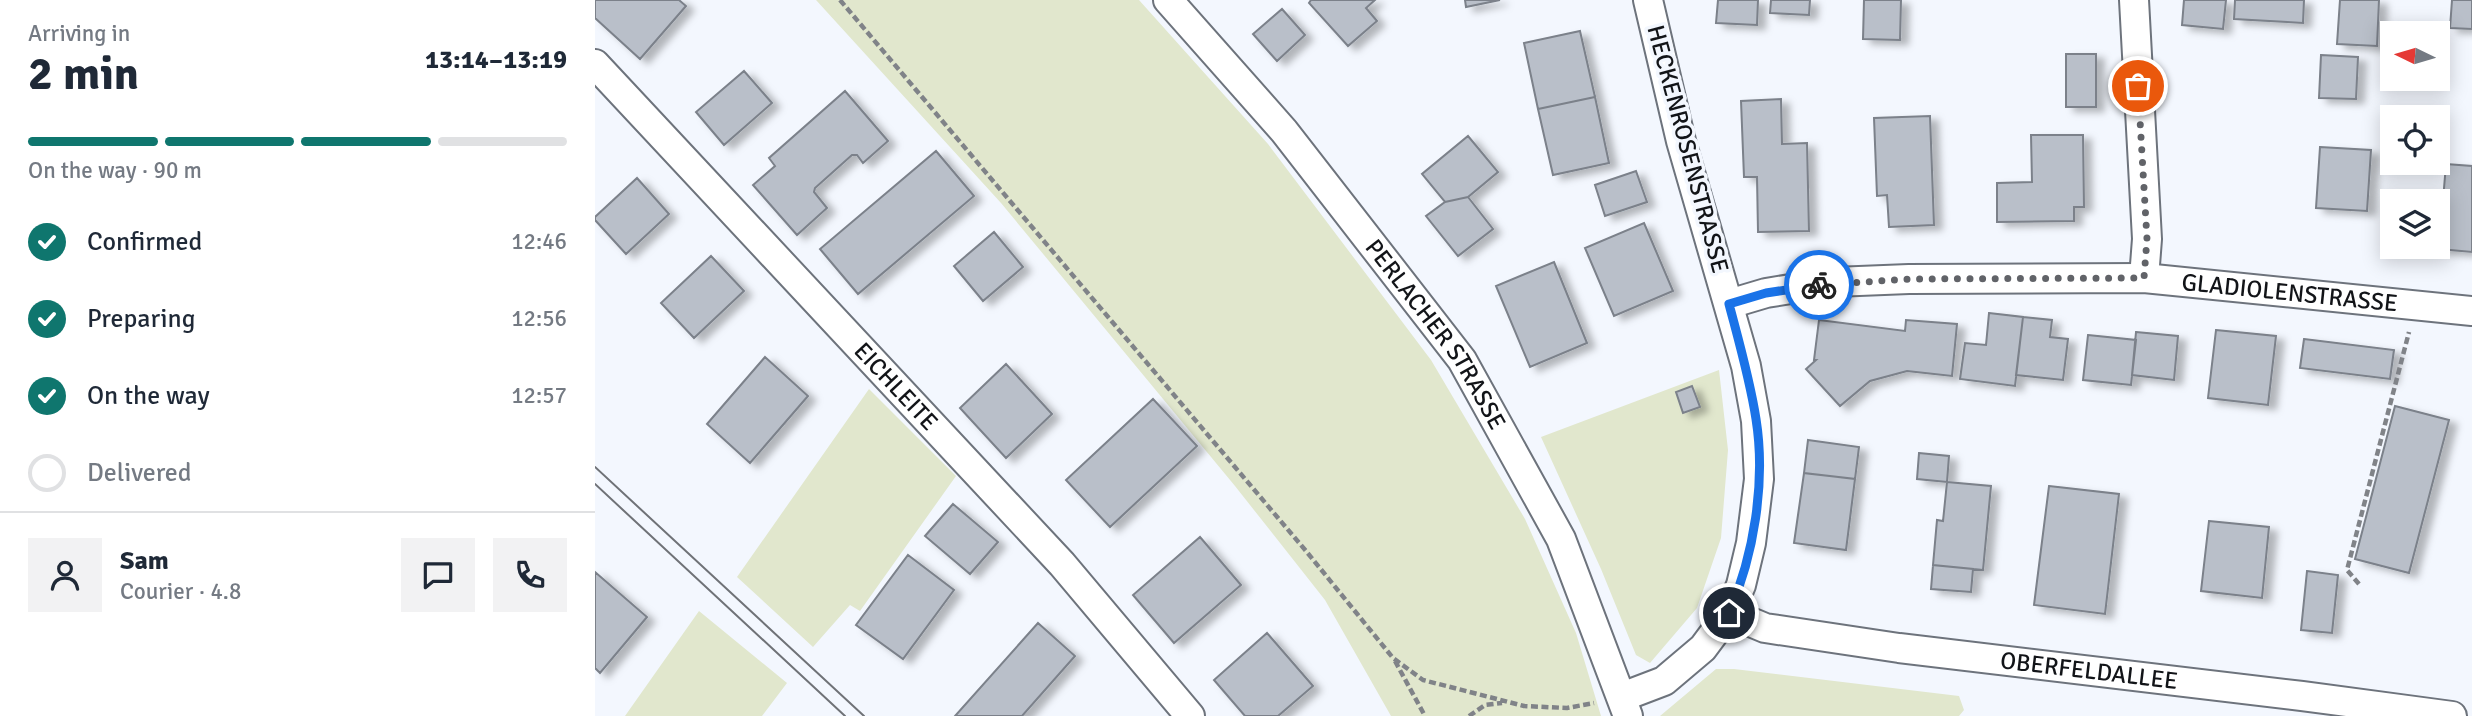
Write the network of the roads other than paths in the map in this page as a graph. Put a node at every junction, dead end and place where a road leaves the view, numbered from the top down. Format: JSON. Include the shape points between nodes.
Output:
{"nodes":[{"id":1,"x":1168,"y":0,"type":"edge"},
{"id":2,"x":1648,"y":0,"type":"edge"},
{"id":3,"x":2134,"y":0,"type":"edge"},
{"id":4,"x":595,"y":64,"type":"edge"},
{"id":5,"x":2144,"y":278,"type":"junction"},
{"id":6,"x":1729,"y":304,"type":"junction"},
{"id":7,"x":2472,"y":311,"type":"edge"},
{"id":8,"x":1729,"y":613,"type":"junction"},
{"id":9,"x":1625,"y":706,"type":"edge"},
{"id":10,"x":1190,"y":716,"type":"edge"},
{"id":11,"x":2452,"y":716,"type":"edge"}],
"edges":[{"from":1,"to":9,"type":"street","name":"PERLACHER STRASSE","via":[[1284,131],[1462,360],[1562,539]]},
{"from":2,"to":6,"type":"street","name":"HECKENROSENSTRASSE","via":[[1681,141]]},
{"from":3,"to":5,"type":"street","via":[[2147,239]]},
{"from":4,"to":10,"type":"street","name":"EICHLEITE","via":[[1062,564]]},
{"from":5,"to":6,"type":"street","name":"GLADIOLENSTRASSE","via":[[1834,282]]},
{"from":5,"to":7,"type":"street","name":"GLADIOLENSTRASSE"},
{"from":6,"to":8,"type":"street","name":"HECKENROSENSTRASSE","via":[[1756,421],[1759,479],[1751,543]]},
{"from":8,"to":9,"type":"street","name":"HECKENROSENSTRASSE","via":[[1703,648]]},
{"from":8,"to":11,"type":"street","name":"OBERFELDALLEE","via":[[1765,628],[1899,648]]}]}
